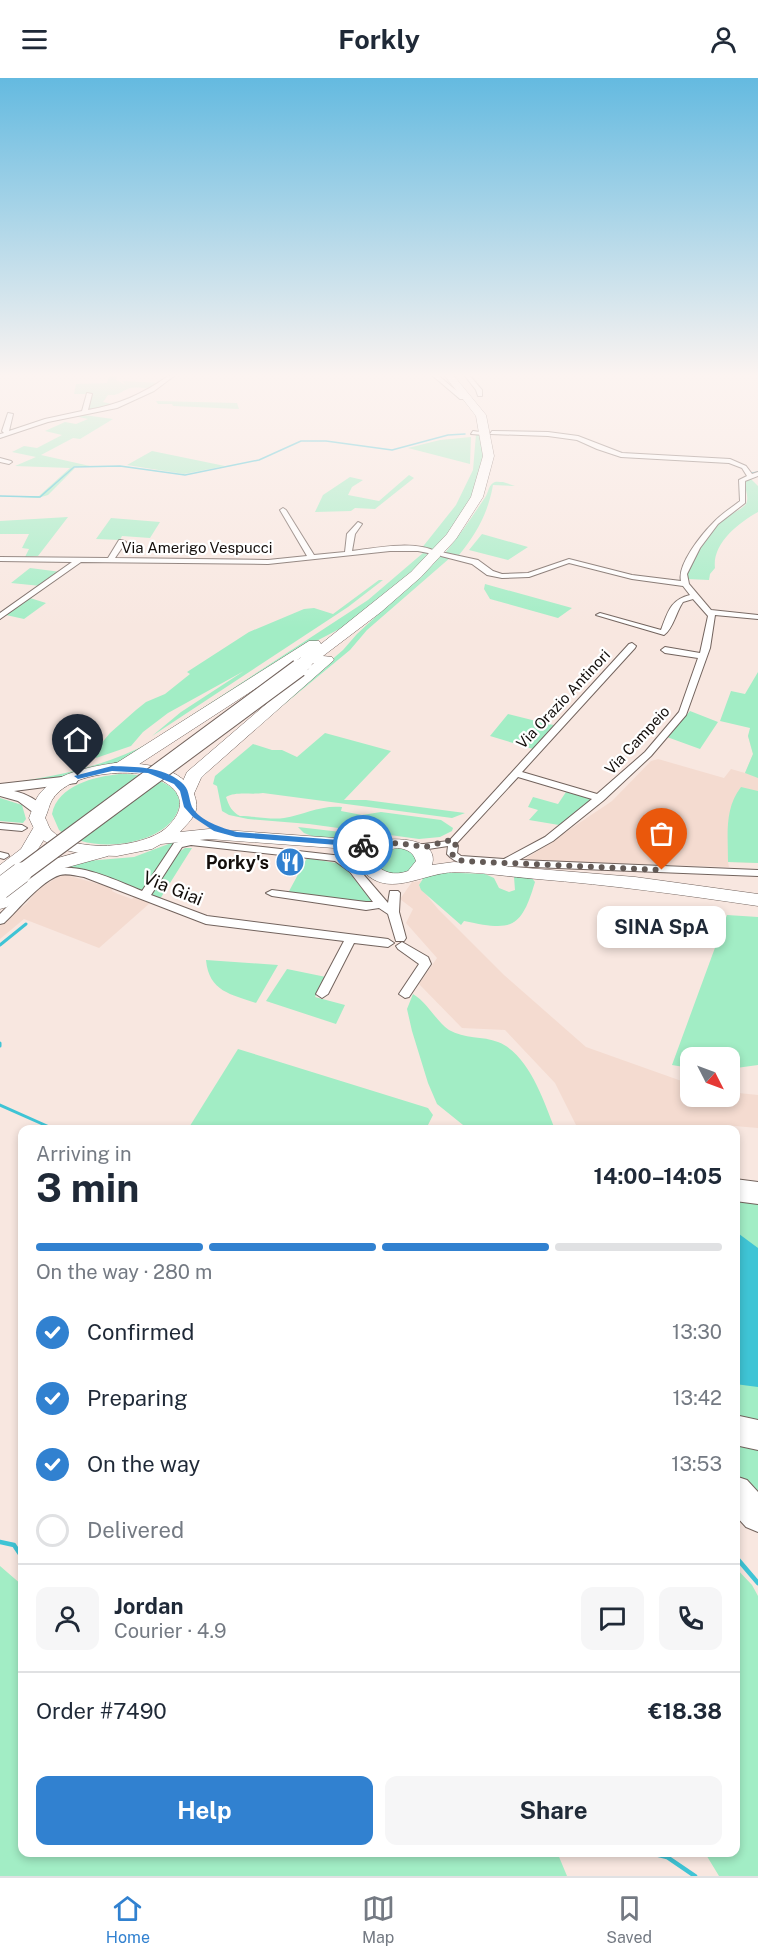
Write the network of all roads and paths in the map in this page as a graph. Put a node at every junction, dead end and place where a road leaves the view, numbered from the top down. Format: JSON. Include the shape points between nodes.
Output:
{"nodes":[{"id":1,"x":0,"y":460,"type":"edge"},
{"id":2,"x":488,"y":460,"type":"edge"},
{"id":3,"x":713,"y":460,"type":"edge"},
{"id":4,"x":9,"y":462,"type":"dead end"},
{"id":5,"x":754,"y":475,"type":"edge"},
{"id":6,"x":283,"y":510,"type":"dead end"},
{"id":7,"x":358,"y":524,"type":"dead end"},
{"id":8,"x":122,"y":542,"type":"dead end"},
{"id":9,"x":433,"y":552,"type":"dead end"},
{"id":10,"x":348,"y":554,"type":"junction"},
{"id":11,"x":444,"y":554,"type":"dead end"},
{"id":12,"x":312,"y":557,"type":"junction"},
{"id":13,"x":0,"y":559,"type":"edge"},
{"id":14,"x":81,"y":559,"type":"junction"},
{"id":15,"x":110,"y":560,"type":"junction"},
{"id":16,"x":685,"y":584,"type":"junction"},
{"id":17,"x":695,"y":596,"type":"junction"},
{"id":18,"x":710,"y":612,"type":"junction"},
{"id":19,"x":372,"y":613,"type":"junction"},
{"id":20,"x":600,"y":615,"type":"dead end"},
{"id":21,"x":0,"y":617,"type":"edge"},
{"id":22,"x":758,"y":617,"type":"edge"},
{"id":23,"x":632,"y":646,"type":"dead end"},
{"id":24,"x":665,"y":650,"type":"dead end"},
{"id":25,"x":703,"y":656,"type":"junction"},
{"id":26,"x":121,"y":768,"type":"junction"},
{"id":27,"x":515,"y":773,"type":"junction"},
{"id":28,"x":71,"y":780,"type":"junction"},
{"id":29,"x":0,"y":788,"type":"edge"},
{"id":30,"x":0,"y":792,"type":"edge"},
{"id":31,"x":600,"y":798,"type":"junction"},
{"id":32,"x":187,"y":800,"type":"junction"},
{"id":33,"x":39,"y":810,"type":"junction"},
{"id":34,"x":0,"y":826,"type":"edge"},
{"id":35,"x":22,"y":828,"type":"dead end"},
{"id":36,"x":41,"y":830,"type":"junction"},
{"id":37,"x":236,"y":835,"type":"junction"},
{"id":38,"x":156,"y":840,"type":"junction"},
{"id":39,"x":451,"y":843,"type":"junction"},
{"id":40,"x":101,"y":852,"type":"junction"},
{"id":41,"x":372,"y":852,"type":"junction"},
{"id":42,"x":1,"y":862,"type":"edge"},
{"id":43,"x":504,"y":867,"type":"junction"},
{"id":44,"x":407,"y":871,"type":"junction"},
{"id":45,"x":758,"y":873,"type":"edge"},
{"id":46,"x":0,"y":889,"type":"edge"},
{"id":47,"x":272,"y":892,"type":"dead end"},
{"id":48,"x":145,"y":895,"type":"junction"},
{"id":49,"x":758,"y":900,"type":"edge"},
{"id":50,"x":0,"y":903,"type":"edge"},
{"id":51,"x":382,"y":904,"type":"junction"},
{"id":52,"x":393,"y":912,"type":"junction"},
{"id":53,"x":0,"y":920,"type":"edge"},
{"id":54,"x":351,"y":938,"type":"junction"},
{"id":55,"x":401,"y":942,"type":"junction"},
{"id":56,"x":322,"y":994,"type":"dead end"},
{"id":57,"x":405,"y":994,"type":"dead end"},
{"id":58,"x":740,"y":1178,"type":"edge"},
{"id":59,"x":758,"y":1179,"type":"edge"},
{"id":60,"x":740,"y":1191,"type":"edge"},
{"id":61,"x":758,"y":1193,"type":"edge"},
{"id":62,"x":740,"y":1431,"type":"edge"},
{"id":63,"x":758,"y":1435,"type":"edge"},
{"id":64,"x":740,"y":1497,"type":"edge"},
{"id":65,"x":758,"y":1515,"type":"edge"}],
"edges":[{"from":1,"to":4,"type":"street"},
{"from":2,"to":19,"type":"highway","via":[[478,495],[440,552]]},
{"from":3,"to":5,"type":"street","via":[[730,461]]},
{"from":5,"to":16,"type":"street","via":[[741,482],[743,502],[716,523],[687,562]]},
{"from":6,"to":12,"type":"street","name":"Via Amerigo Vespucci"},
{"from":7,"to":10,"type":"street","via":[[351,534]]},
{"from":8,"to":15,"type":"street"},
{"from":9,"to":10,"type":"street","name":"Via Amerigo Vespucci","via":[[403,548]]},
{"from":10,"to":12,"type":"street","name":"Via Amerigo Vespucci"},
{"from":11,"to":16,"type":"street","via":[[474,562],[502,576],[529,575],[569,561],[632,578]]},
{"from":12,"to":15,"type":"street","name":"Via Amerigo Vespucci","via":[[268,561]]},
{"from":13,"to":14,"type":"street","name":"Via Amerigo Vespucci"},
{"from":14,"to":15,"type":"street","name":"Via Amerigo Vespucci"},
{"from":14,"to":21,"type":"street"},
{"from":16,"to":17,"type":"street"},
{"from":17,"to":18,"type":"street"},
{"from":17,"to":20,"type":"street","via":[[680,600],[664,633]]},
{"from":18,"to":22,"type":"street"},
{"from":18,"to":25,"type":"street","name":"Via Campeio"},
{"from":19,"to":26,"type":"highway","via":[[323,639]]},
{"from":19,"to":32,"type":"highway","via":[[323,664],[193,776]]},
{"from":19,"to":46,"type":"highway","bridge":true},
{"from":23,"to":27,"type":"street","name":"Via Orazio Antinori"},
{"from":24,"to":25,"type":"street"},
{"from":25,"to":31,"type":"street","name":"Via Campeio","via":[[682,713],[648,754]]},
{"from":26,"to":28,"type":"main road"},
{"from":26,"to":32,"type":"main road","via":[[165,775],[179,784]]},
{"from":27,"to":31,"type":"street","name":"Via Orazio Antinori"},
{"from":27,"to":39,"type":"street","name":"Via Orazio Antinori"},
{"from":28,"to":29,"type":"main road"},
{"from":28,"to":33,"type":"main road","via":[[50,793]]},
{"from":30,"to":33,"type":"main road","via":[[23,798]]},
{"from":31,"to":43,"type":"street","name":"Via Campeio","via":[[572,822]]},
{"from":32,"to":37,"type":"main road","via":[[203,822]]},
{"from":32,"to":38,"type":"main road","via":[[179,824]]},
{"from":33,"to":36,"type":"main road"},
{"from":34,"to":35,"type":"street"},
{"from":36,"to":40,"type":"main road","via":[[63,846]]},
{"from":36,"to":42,"type":"highway","via":[[28,852]]},
{"from":37,"to":38,"type":"main road","via":[[195,834]]},
{"from":37,"to":41,"type":"main road","via":[[333,843]]},
{"from":38,"to":40,"type":"main road","via":[[127,850]]},
{"from":39,"to":43,"type":"street","via":[[452,854],[460,860]]},
{"from":39,"to":44,"type":"street"},
{"from":40,"to":50,"type":"highway","via":[[54,865]]},
{"from":41,"to":44,"type":"main road","via":[[396,843]]},
{"from":41,"to":44,"type":"main road","via":[[366,864],[369,870]]},
{"from":43,"to":44,"type":"main road"},
{"from":43,"to":45,"type":"street"},
{"from":43,"to":49,"type":"main road"},
{"from":44,"to":52,"type":"street"},
{"from":47,"to":51,"type":"street","via":[[366,906]]},
{"from":48,"to":51,"type":"street","via":[[178,845],[191,842],[338,858],[356,871]]},
{"from":48,"to":53,"type":"street","name":"Via Giai","via":[[61,871],[40,883]]},
{"from":48,"to":54,"type":"street","name":"Via Giai","via":[[206,920]]},
{"from":51,"to":52,"type":"street"},
{"from":52,"to":55,"type":"street"},
{"from":54,"to":55,"type":"street","name":"Via Giai","via":[[388,943],[395,948]]},
{"from":54,"to":56,"type":"street"},
{"from":55,"to":57,"type":"street","via":[[425,964]]},
{"from":58,"to":59,"type":"highway"},
{"from":60,"to":61,"type":"highway"},
{"from":62,"to":63,"type":"highway"},
{"from":64,"to":65,"type":"highway"}]}
